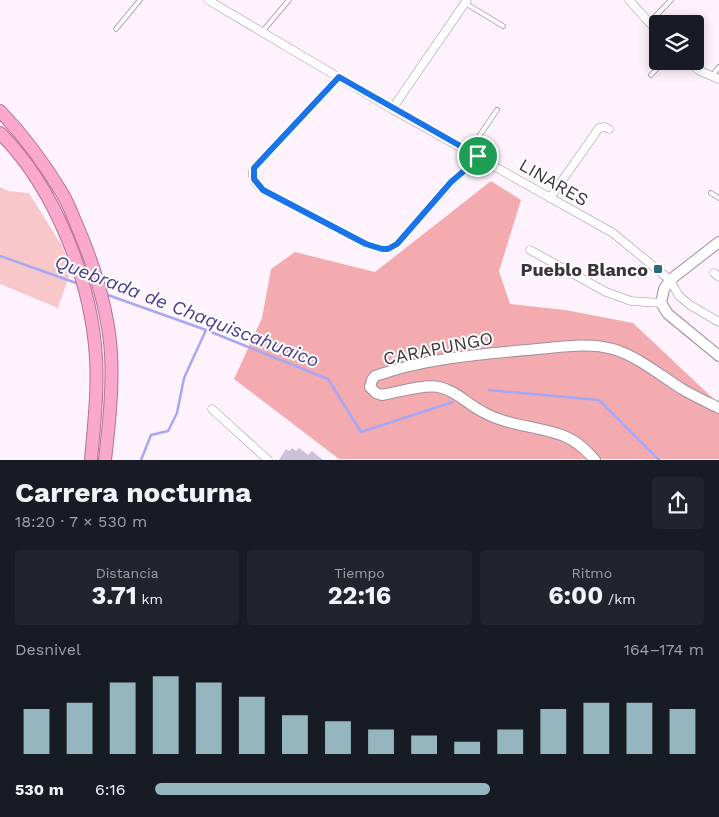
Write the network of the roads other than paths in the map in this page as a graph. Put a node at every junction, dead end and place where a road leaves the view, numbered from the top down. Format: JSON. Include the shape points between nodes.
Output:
{"nodes":[{"id":1,"x":140,"y":0,"type":"edge"},
{"id":2,"x":208,"y":0,"type":"edge"},
{"id":3,"x":289,"y":0,"type":"edge"},
{"id":4,"x":628,"y":0,"type":"edge"},
{"id":5,"x":671,"y":0,"type":"edge"},
{"id":6,"x":466,"y":2,"type":"edge"},
{"id":7,"x":657,"y":15,"type":"edge"},
{"id":8,"x":649,"y":23,"type":"edge"},
{"id":9,"x":503,"y":26,"type":"dead end"},
{"id":10,"x":116,"y":29,"type":"dead end"},
{"id":11,"x":262,"y":32,"type":"junction"},
{"id":12,"x":719,"y":67,"type":"edge"},
{"id":13,"x":656,"y":70,"type":"edge"},
{"id":14,"x":699,"y":70,"type":"edge"},
{"id":15,"x":651,"y":75,"type":"dead end"},
{"id":16,"x":339,"y":77,"type":"junction"},
{"id":17,"x":716,"y":78,"type":"edge"},
{"id":18,"x":392,"y":109,"type":"junction"},
{"id":19,"x":497,"y":110,"type":"dead end"},
{"id":20,"x":0,"y":111,"type":"edge"},
{"id":21,"x":609,"y":129,"type":"dead end"},
{"id":22,"x":0,"y":134,"type":"edge"},
{"id":23,"x":469,"y":151,"type":"junction"},
{"id":24,"x":478,"y":156,"type":"junction"},
{"id":25,"x":710,"y":193,"type":"dead end"},
{"id":26,"x":550,"y":198,"type":"junction"},
{"id":27,"x":719,"y":198,"type":"edge"},
{"id":28,"x":719,"y":242,"type":"edge"},
{"id":29,"x":530,"y":250,"type":"dead end"},
{"id":30,"x":670,"y":280,"type":"junction"},
{"id":31,"x":661,"y":303,"type":"junction"},
{"id":32,"x":719,"y":322,"type":"edge"},
{"id":33,"x":719,"y":356,"type":"edge"},
{"id":34,"x":719,"y":408,"type":"edge"},
{"id":35,"x":212,"y":409,"type":"dead end"},
{"id":36,"x":264,"y":459,"type":"edge"},
{"id":37,"x":91,"y":460,"type":"edge"},
{"id":38,"x":104,"y":460,"type":"edge"},
{"id":39,"x":595,"y":460,"type":"edge"}],
"edges":[{"from":1,"to":10,"type":"lane"},
{"from":2,"to":11,"type":"street","name":"LINARES"},
{"from":3,"to":11,"type":"lane"},
{"from":4,"to":8,"type":"street"},
{"from":5,"to":7,"type":"lane"},
{"from":6,"to":9,"type":"lane"},
{"from":6,"to":18,"type":"street"},
{"from":11,"to":16,"type":"street","name":"LINARES"},
{"from":12,"to":17,"type":"lane"},
{"from":13,"to":15,"type":"lane"},
{"from":14,"to":17,"type":"street"},
{"from":16,"to":18,"type":"street","name":"LINARES"},
{"from":16,"to":24,"type":"street","via":[[254,168],[255,182],[263,190],[366,244],[388,249],[397,244]]},
{"from":18,"to":23,"type":"street","name":"LINARES"},
{"from":19,"to":23,"type":"lane"},
{"from":20,"to":38,"type":"highway","via":[[30,146],[64,195],[87,249],[102,297],[111,359],[111,406]]},
{"from":21,"to":26,"type":"street","via":[[599,128]]},
{"from":22,"to":37,"type":"highway","via":[[32,172],[75,257],[95,341],[97,403]]},
{"from":23,"to":24,"type":"street","name":"LINARES"},
{"from":24,"to":26,"type":"street","name":"LINARES"},
{"from":25,"to":27,"type":"lane"},
{"from":26,"to":30,"type":"street","name":"LINARES","via":[[613,233]]},
{"from":28,"to":30,"type":"street"},
{"from":29,"to":31,"type":"street","via":[[606,292],[631,300]]},
{"from":30,"to":31,"type":"street"},
{"from":30,"to":32,"type":"street","name":"LINARES","via":[[690,305]]},
{"from":31,"to":33,"type":"street","via":[[668,314]]},
{"from":34,"to":39,"type":"street","name":"CARAPUNGO","via":[[628,355],[598,346],[464,356],[408,366],[375,376],[372,380],[370,387],[382,395],[428,387],[448,390],[483,412],[564,436],[584,448]]},
{"from":35,"to":36,"type":"street"}]}
